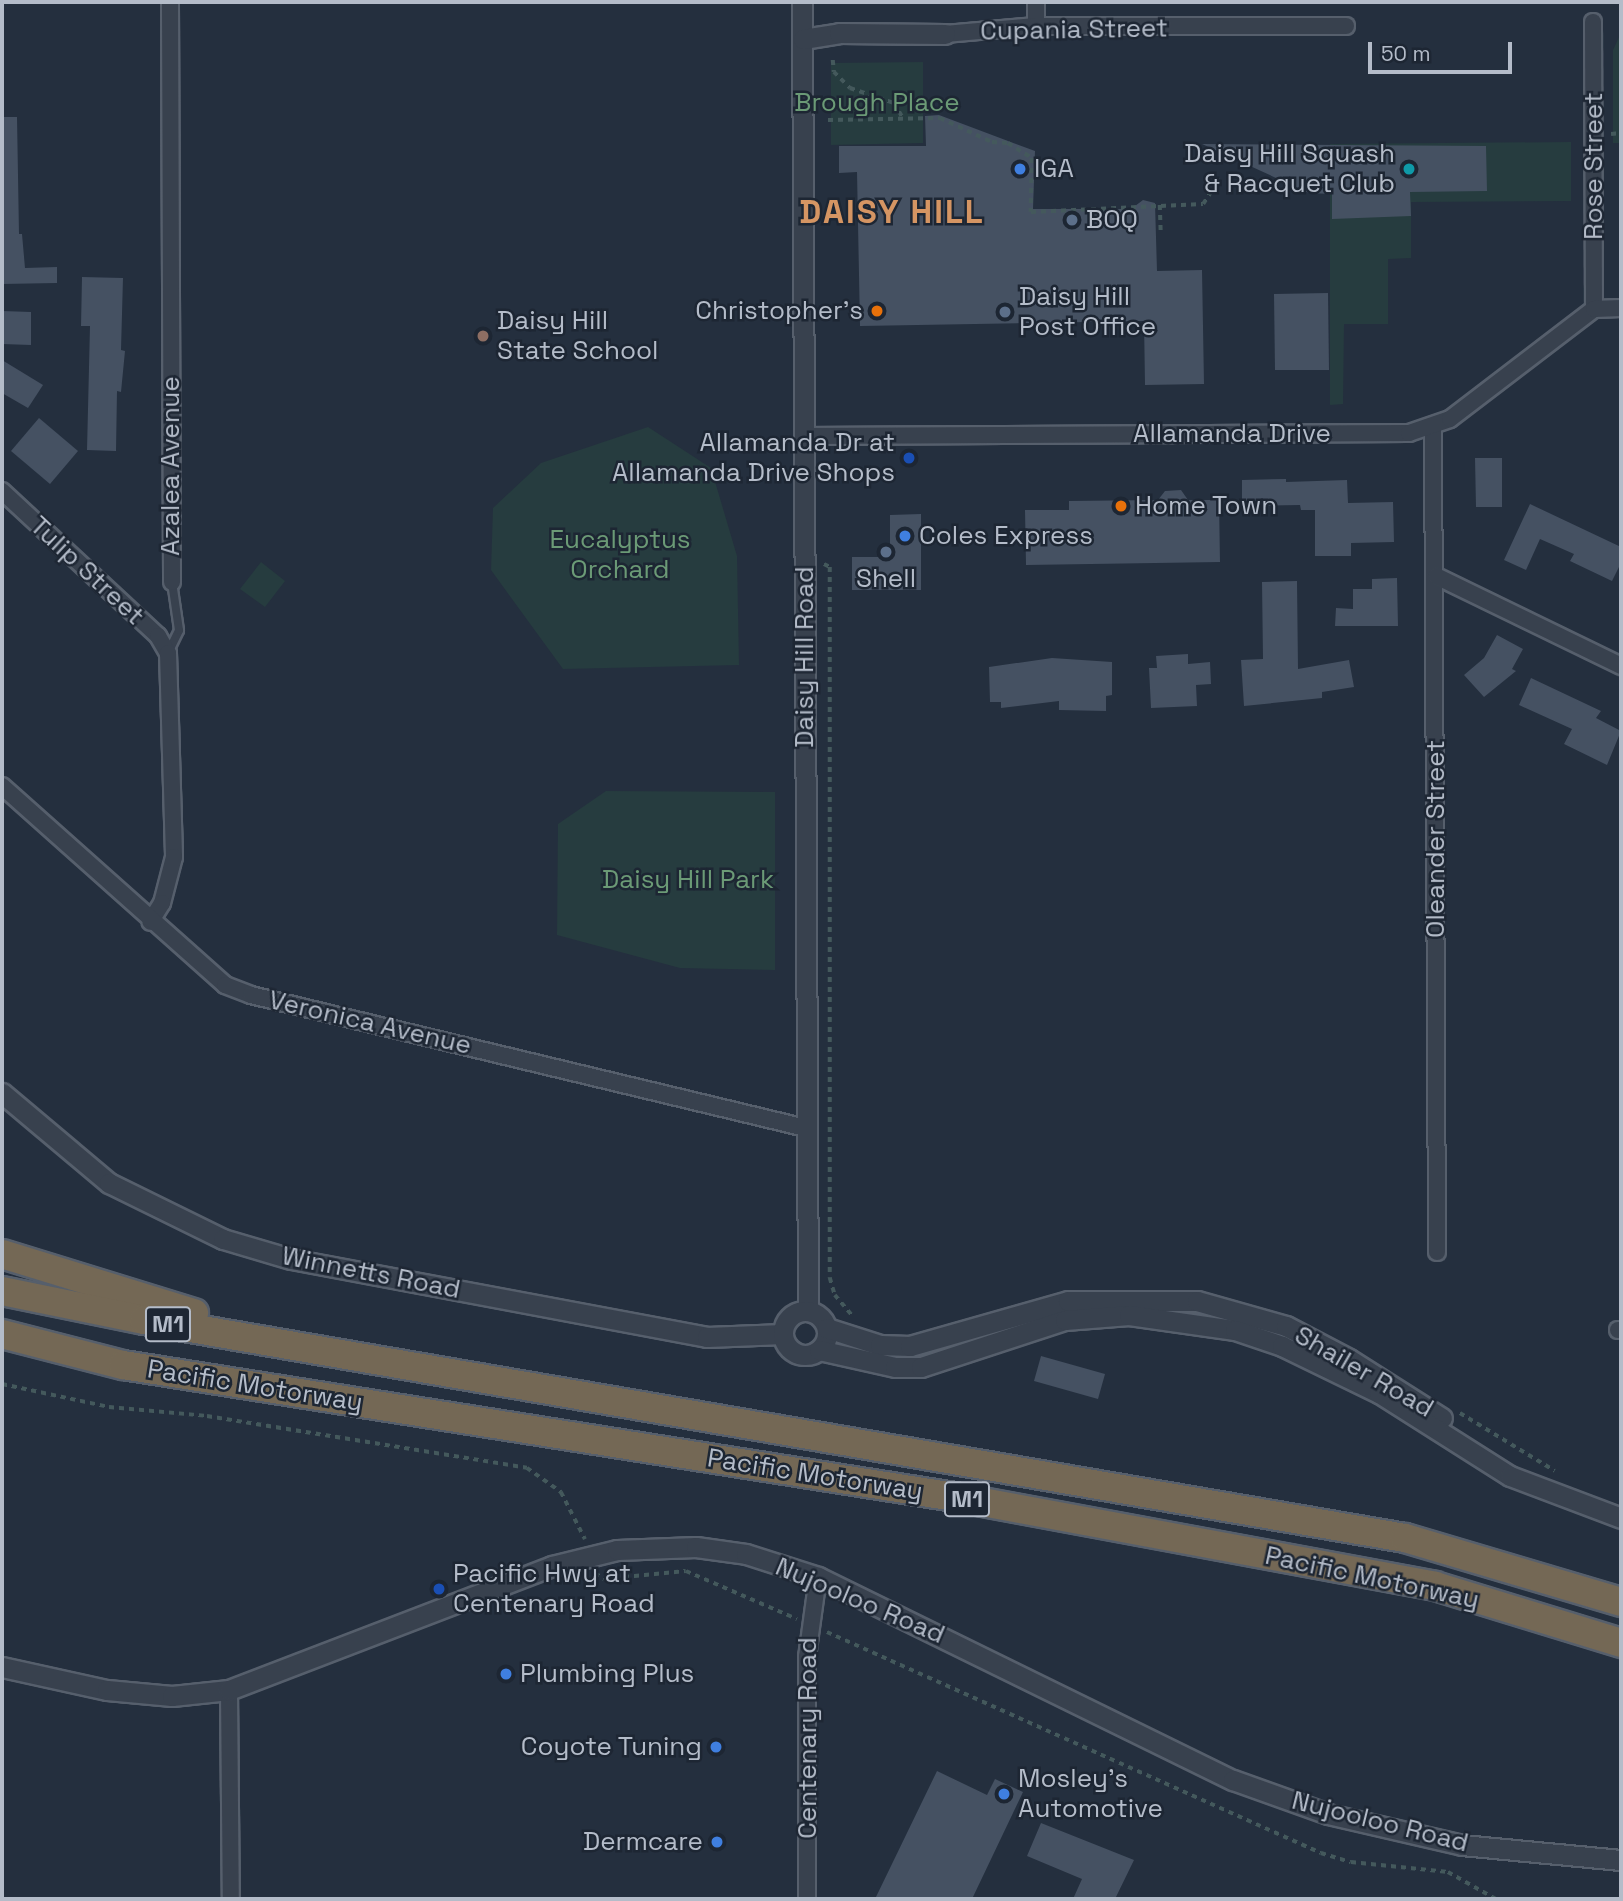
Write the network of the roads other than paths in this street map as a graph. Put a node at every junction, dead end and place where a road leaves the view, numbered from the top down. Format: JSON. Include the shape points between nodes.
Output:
{"nodes":[{"id":1,"x":170,"y":2,"type":"edge"},
{"id":2,"x":802,"y":2,"type":"edge"},
{"id":3,"x":1036,"y":2,"type":"edge"},
{"id":4,"x":1593,"y":22,"type":"dead end"},
{"id":5,"x":1036,"y":26,"type":"junction"},
{"id":6,"x":1346,"y":26,"type":"dead end"},
{"id":7,"x":945,"y":34,"type":"joint"},
{"id":8,"x":803,"y":39,"type":"junction"},
{"id":9,"x":1621,"y":308,"type":"edge"},
{"id":10,"x":1594,"y":309,"type":"junction"},
{"id":11,"x":1433,"y":427,"type":"junction"},
{"id":12,"x":804,"y":436,"type":"junction"},
{"id":13,"x":2,"y":491,"type":"edge"},
{"id":14,"x":1436,"y":576,"type":"junction"},
{"id":15,"x":172,"y":582,"type":"joint"},
{"id":16,"x":168,"y":653,"type":"junction"},
{"id":17,"x":1621,"y":666,"type":"edge"},
{"id":18,"x":2,"y":786,"type":"edge"},
{"id":19,"x":150,"y":922,"type":"junction"},
{"id":20,"x":2,"y":1093,"type":"edge"},
{"id":21,"x":806,"y":1128,"type":"junction"},
{"id":22,"x":1437,"y":1252,"type":"dead end"},
{"id":23,"x":2,"y":1254,"type":"edge"},
{"id":24,"x":2,"y":1291,"type":"edge"},
{"id":25,"x":808,"y":1311,"type":"junction"},
{"id":26,"x":827,"y":1328,"type":"junction"},
{"id":27,"x":2,"y":1334,"type":"edge"},
{"id":28,"x":783,"y":1334,"type":"junction"},
{"id":29,"x":819,"y":1350,"type":"junction"},
{"id":30,"x":334,"y":1352,"type":"junction"},
{"id":31,"x":1557,"y":1483,"type":"junction"},
{"id":32,"x":1621,"y":1518,"type":"edge"},
{"id":33,"x":818,"y":1577,"type":"junction"},
{"id":34,"x":1621,"y":1602,"type":"edge"},
{"id":35,"x":1621,"y":1643,"type":"edge"},
{"id":36,"x":2,"y":1667,"type":"edge"},
{"id":37,"x":229,"y":1690,"type":"junction"},
{"id":38,"x":1621,"y":1860,"type":"edge"},
{"id":39,"x":231,"y":1899,"type":"edge"},
{"id":40,"x":807,"y":1899,"type":"edge"}],
"edges":[{"from":1,"to":15,"type":"street","name":"Azalea Avenue"},
{"from":2,"to":8,"type":"street","name":"Daisy Hill Road"},
{"from":3,"to":5,"type":"street"},
{"from":4,"to":10,"type":"street","name":"Rose Street"},
{"from":5,"to":6,"type":"street","name":"Cupania Street"},
{"from":5,"to":7,"type":"street","name":"Cupania Street"},
{"from":7,"to":8,"type":"street","name":"Cupania Street","via":[[839,33]]},
{"from":8,"to":12,"type":"street","name":"Daisy Hill Road"},
{"from":9,"to":10,"type":"street"},
{"from":10,"to":11,"type":"street","name":"Allamanda Drive","via":[[1487,394]]},
{"from":11,"to":12,"type":"street","name":"Allamanda Drive","via":[[1409,433]]},
{"from":11,"to":14,"type":"street","name":"Oleander Street"},
{"from":12,"to":21,"type":"street","name":"Daisy Hill Road"},
{"from":13,"to":16,"type":"street","name":"Tulip Street","via":[[158,636]]},
{"from":14,"to":17,"type":"street"},
{"from":14,"to":22,"type":"street","name":"Oleander Street"},
{"from":15,"to":16,"type":"lane","name":"Azalea Avenue","via":[[179,630]]},
{"from":16,"to":19,"type":"street","name":"Azalea Avenue","via":[[173,857],[162,904]]},
{"from":18,"to":19,"type":"street","name":"Veronica Avenue"},
{"from":19,"to":21,"type":"street","name":"Veronica Avenue","via":[[225,985],[251,995]]},
{"from":20,"to":28,"type":"street","name":"Winnetts Road","via":[[109,1183],[223,1239],[291,1259],[707,1338]]},
{"from":21,"to":25,"type":"street","name":"Daisy Hill Road"},
{"from":23,"to":30,"type":"highway"},
{"from":24,"to":30,"type":"highway","name":"Pacific Motorway","number":"M1"},
{"from":25,"to":26,"type":"street","via":[[821,1317]]},
{"from":25,"to":28,"type":"street","via":[[791,1316]]},
{"from":26,"to":29,"type":"street"},
{"from":26,"to":31,"type":"street","name":"Shailer Road","via":[[880,1345],[910,1346],[1068,1301],[1197,1301],[1286,1326]]},
{"from":27,"to":35,"type":"highway","name":"Pacific Motorway","number":"M1","via":[[124,1365],[961,1498],[1422,1583]]},
{"from":28,"to":29,"type":"street","via":[[793,1351],[806,1355]]},
{"from":29,"to":31,"type":"street","name":"Shailer Road","via":[[895,1367],[921,1367],[1065,1320],[1129,1315],[1235,1330],[1282,1346],[1379,1394],[1510,1476]]},
{"from":30,"to":34,"type":"highway","name":"Pacific Motorway","number":"M1","via":[[1405,1538]]},
{"from":31,"to":32,"type":"street","name":"Shailer Road"},
{"from":33,"to":37,"type":"street","name":"Nujooloo Road","via":[[746,1554],[696,1546],[590,1555]]},
{"from":33,"to":38,"type":"street","name":"Nujooloo Road","via":[[1233,1780],[1328,1814],[1462,1845]]},
{"from":33,"to":40,"type":"street","name":"Centenary Road","via":[[808,1624]]},
{"from":36,"to":37,"type":"street","name":"Nujooloo Road","via":[[107,1690],[172,1696]]},
{"from":37,"to":39,"type":"street"}]}
